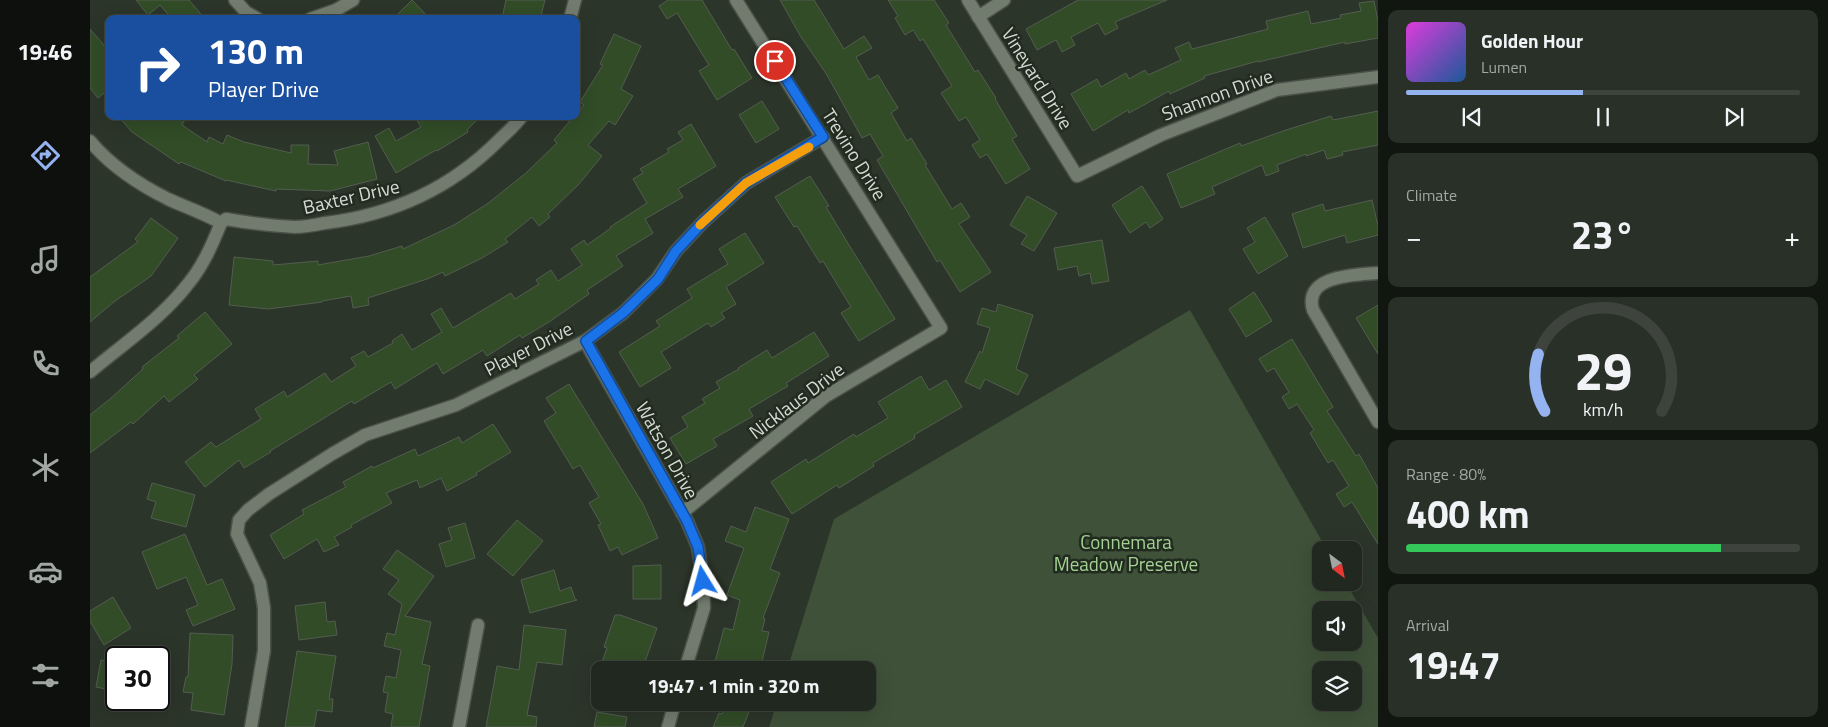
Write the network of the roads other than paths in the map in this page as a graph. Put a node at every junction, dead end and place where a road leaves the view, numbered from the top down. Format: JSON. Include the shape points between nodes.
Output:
{"nodes":[{"id":1,"x":235,"y":0,"type":"edge"},
{"id":2,"x":353,"y":0,"type":"edge"},
{"id":3,"x":575,"y":0,"type":"edge"},
{"id":4,"x":736,"y":0,"type":"edge"},
{"id":5,"x":968,"y":0,"type":"edge"},
{"id":6,"x":1004,"y":0,"type":"edge"},
{"id":7,"x":251,"y":15,"type":"edge"},
{"id":8,"x":322,"y":15,"type":"edge"},
{"id":9,"x":571,"y":15,"type":"edge"},
{"id":10,"x":978,"y":16,"type":"junction"},
{"id":11,"x":1378,"y":77,"type":"edge"},
{"id":12,"x":518,"y":120,"type":"edge"},
{"id":13,"x":823,"y":137,"type":"junction"},
{"id":14,"x":90,"y":141,"type":"edge"},
{"id":15,"x":1077,"y":176,"type":"joint"},
{"id":16,"x":221,"y":223,"type":"junction"},
{"id":17,"x":1378,"y":273,"type":"edge"},
{"id":18,"x":941,"y":328,"type":"joint"},
{"id":19,"x":586,"y":341,"type":"junction"},
{"id":20,"x":90,"y":372,"type":"edge"},
{"id":21,"x":1378,"y":422,"type":"edge"},
{"id":22,"x":682,"y":513,"type":"junction"},
{"id":23,"x":478,"y":625,"type":"dead end"},
{"id":24,"x":688,"y":661,"type":"edge"},
{"id":25,"x":672,"y":711,"type":"edge"},
{"id":26,"x":251,"y":727,"type":"edge"},
{"id":27,"x":459,"y":727,"type":"edge"},
{"id":28,"x":668,"y":727,"type":"edge"}],
"edges":[{"from":1,"to":7,"type":"street"},
{"from":2,"to":8,"type":"street"},
{"from":3,"to":9,"type":"street"},
{"from":4,"to":13,"type":"street","name":"Trevino Drive"},
{"from":5,"to":10,"type":"street","name":"Vineyard Drive"},
{"from":6,"to":10,"type":"street"},
{"from":10,"to":15,"type":"street","name":"Vineyard Drive"},
{"from":11,"to":15,"type":"street","name":"Shannon Drive","via":[[1277,90],[1161,135]]},
{"from":12,"to":16,"type":"street","name":"Baxter Drive","via":[[484,155],[450,181],[415,200],[376,214],[296,227],[226,219]]},
{"from":13,"to":18,"type":"street","name":"Trevino Drive"},
{"from":13,"to":19,"type":"street","name":"Player Drive","via":[[746,183],[676,251],[658,279],[623,313]]},
{"from":14,"to":16,"type":"street","via":[[130,176]]},
{"from":16,"to":20,"type":"street","via":[[207,256],[168,307]]},
{"from":17,"to":21,"type":"street","via":[[1323,282],[1311,297],[1313,310]]},
{"from":18,"to":22,"type":"street","name":"Nicklaus Drive","via":[[826,396]]},
{"from":19,"to":22,"type":"street","name":"Watson Drive"},
{"from":19,"to":26,"type":"street","name":"Player Drive","via":[[456,405],[365,435],[268,494],[238,520],[237,534],[260,583],[264,608],[264,651]]},
{"from":22,"to":24,"type":"street","name":"Watson Drive","via":[[698,547],[703,581],[704,608]]},
{"from":23,"to":27,"type":"street"},
{"from":25,"to":28,"type":"street"}]}
